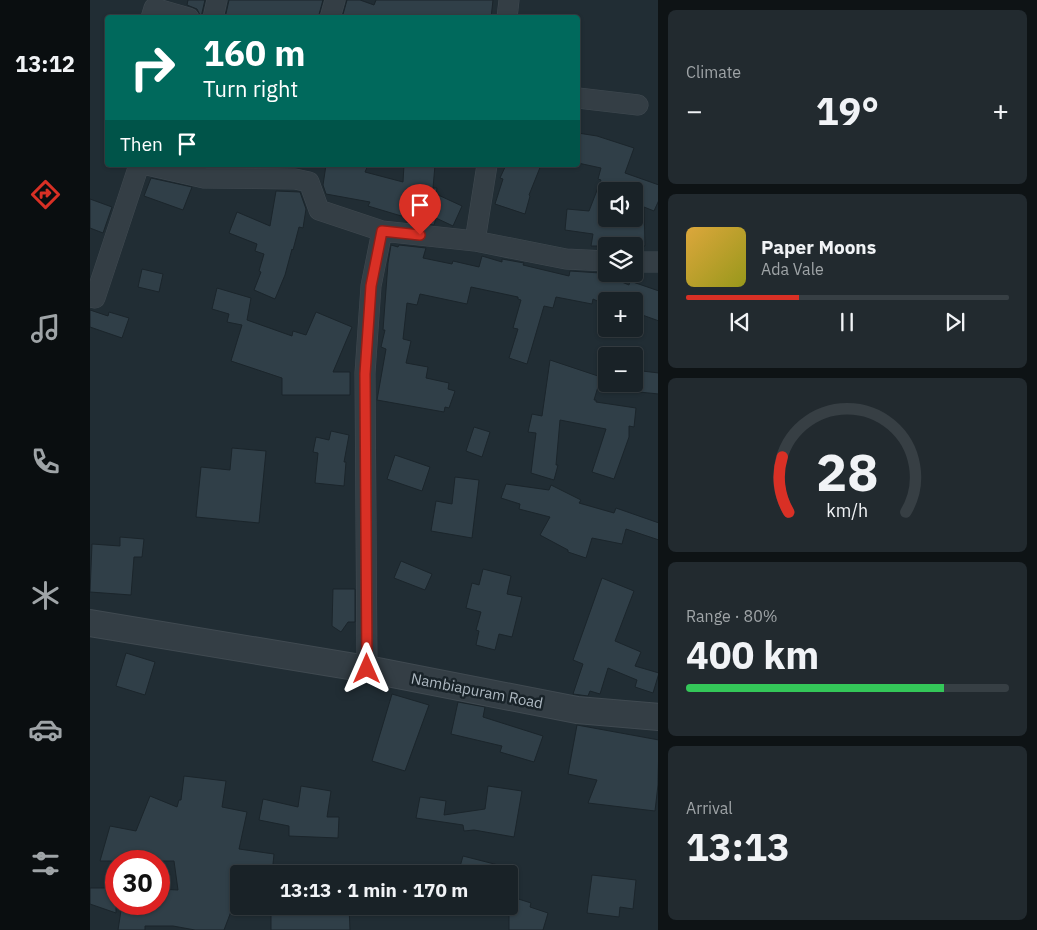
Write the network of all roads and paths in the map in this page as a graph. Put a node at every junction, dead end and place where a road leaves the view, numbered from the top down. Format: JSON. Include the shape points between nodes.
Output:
{"nodes":[{"id":1,"x":217,"y":0,"type":"edge"},
{"id":2,"x":335,"y":0,"type":"edge"},
{"id":3,"x":509,"y":0,"type":"edge"},
{"id":4,"x":152,"y":15,"type":"edge"},
{"id":5,"x":178,"y":15,"type":"edge"},
{"id":6,"x":214,"y":15,"type":"edge"},
{"id":7,"x":331,"y":15,"type":"edge"},
{"id":8,"x":507,"y":15,"type":"edge"},
{"id":9,"x":580,"y":98,"type":"edge"},
{"id":10,"x":638,"y":106,"type":"dead end"},
{"id":11,"x":138,"y":167,"type":"edge"},
{"id":12,"x":155,"y":167,"type":"edge"},
{"id":13,"x":487,"y":167,"type":"edge"},
{"id":14,"x":382,"y":231,"type":"junction"},
{"id":15,"x":475,"y":241,"type":"junction"},
{"id":16,"x":598,"y":261,"type":"edge"},
{"id":17,"x":643,"y":262,"type":"edge"},
{"id":18,"x":658,"y":262,"type":"edge"},
{"id":19,"x":90,"y":297,"type":"edge"},
{"id":20,"x":90,"y":623,"type":"edge"},
{"id":21,"x":367,"y":669,"type":"junction"},
{"id":22,"x":658,"y":717,"type":"edge"}],
"edges":[{"from":1,"to":6,"type":"street"},
{"from":2,"to":7,"type":"street"},
{"from":3,"to":8,"type":"street"},
{"from":4,"to":5,"type":"street","via":[[154,8]]},
{"from":9,"to":10,"type":"street"},
{"from":11,"to":19,"type":"street","via":[[95,298]]},
{"from":12,"to":14,"type":"street","via":[[204,178],[309,182],[319,210]]},
{"from":13,"to":15,"type":"street"},
{"from":14,"to":15,"type":"street"},
{"from":14,"to":21,"type":"street","via":[[371,286],[365,374]]},
{"from":15,"to":16,"type":"street","via":[[566,259]]},
{"from":17,"to":18,"type":"street"},
{"from":20,"to":21,"type":"street","name":"Nambiapuram Road"},
{"from":21,"to":22,"type":"street","name":"Nambiapuram Road","via":[[577,710]]}]}
